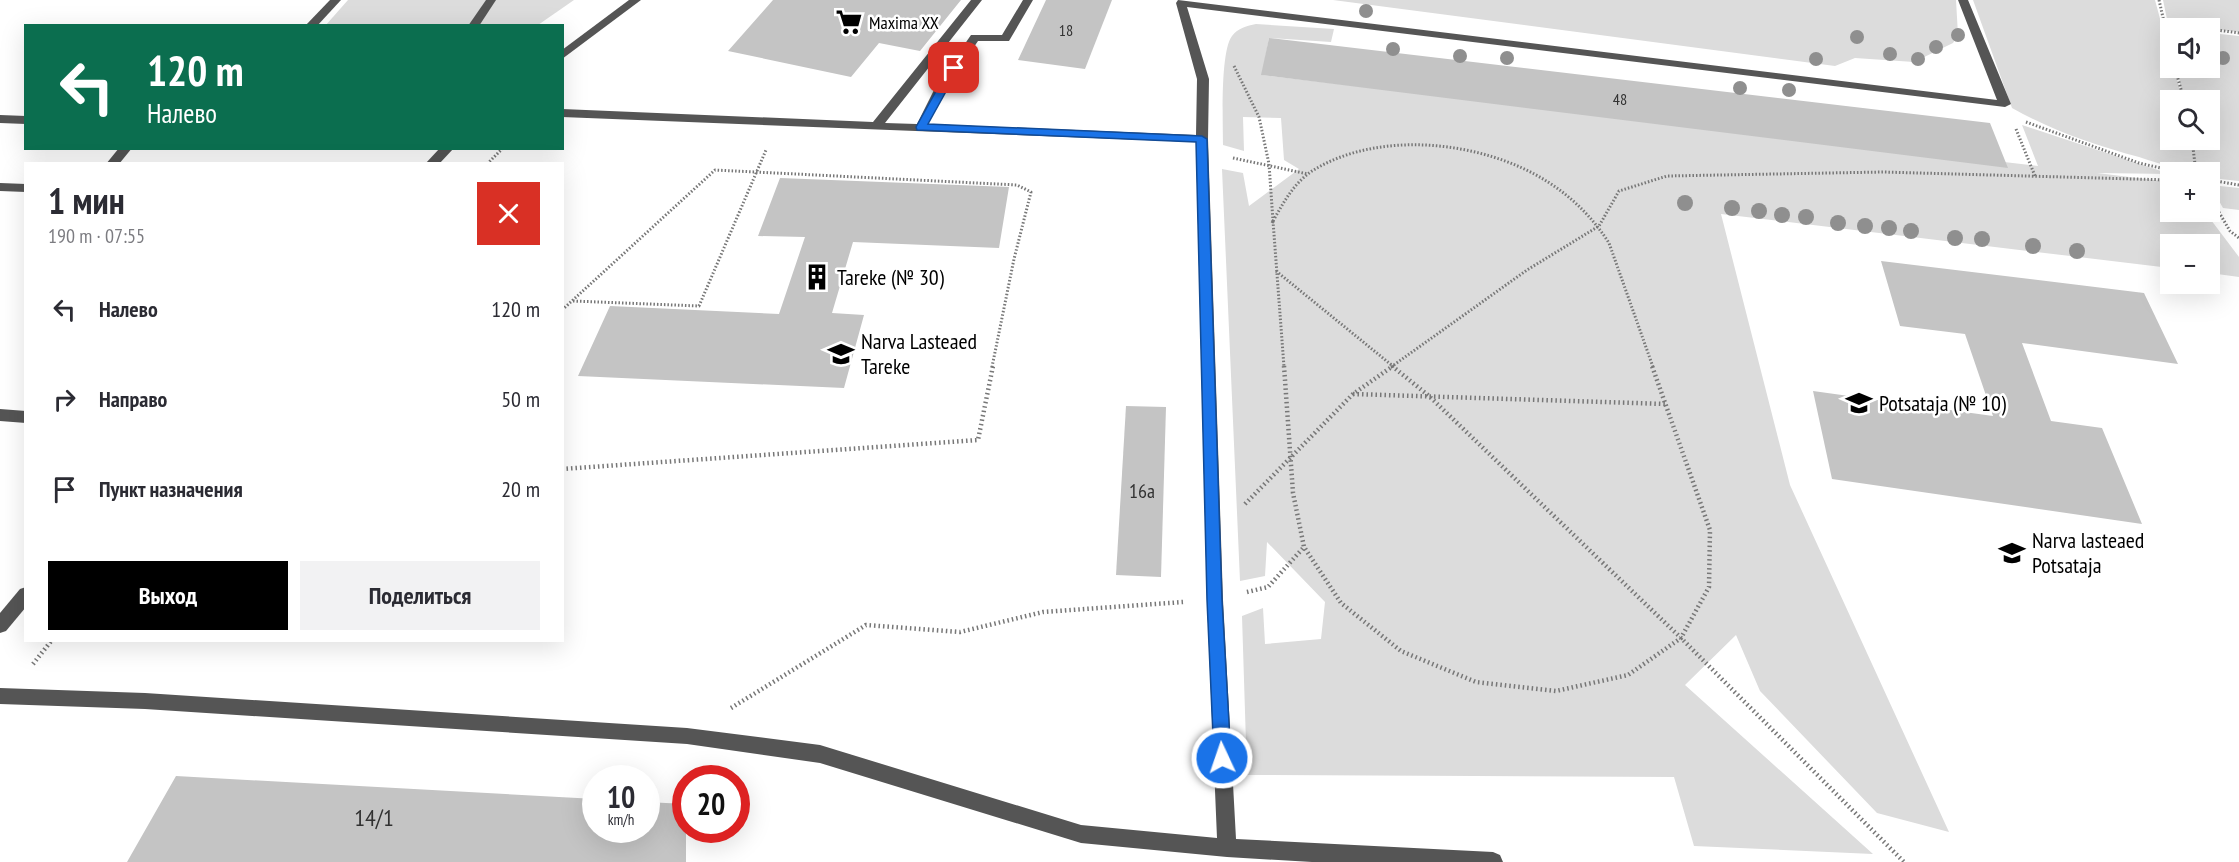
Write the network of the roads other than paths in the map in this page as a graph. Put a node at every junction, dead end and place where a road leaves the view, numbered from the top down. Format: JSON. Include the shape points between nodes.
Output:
{"nodes":[{"id":1,"x":336,"y":0,"type":"edge"},
{"id":2,"x":491,"y":0,"type":"edge"},
{"id":3,"x":636,"y":0,"type":"edge"},
{"id":4,"x":976,"y":0,"type":"edge"},
{"id":5,"x":1028,"y":0,"type":"edge"},
{"id":6,"x":1963,"y":0,"type":"edge"},
{"id":7,"x":1182,"y":2,"type":"edge"},
{"id":8,"x":312,"y":24,"type":"edge"},
{"id":9,"x":474,"y":24,"type":"edge"},
{"id":10,"x":564,"y":54,"type":"edge"},
{"id":11,"x":564,"y":113,"type":"edge"},
{"id":12,"x":0,"y":119,"type":"edge"},
{"id":13,"x":24,"y":120,"type":"edge"},
{"id":14,"x":876,"y":126,"type":"junction"},
{"id":15,"x":921,"y":127,"type":"junction"},
{"id":16,"x":1202,"y":146,"type":"junction"},
{"id":17,"x":124,"y":150,"type":"edge"},
{"id":18,"x":446,"y":150,"type":"edge"},
{"id":19,"x":114,"y":162,"type":"edge"},
{"id":20,"x":433,"y":162,"type":"edge"},
{"id":21,"x":0,"y":187,"type":"edge"},
{"id":22,"x":24,"y":188,"type":"edge"},
{"id":23,"x":0,"y":416,"type":"edge"},
{"id":24,"x":24,"y":417,"type":"edge"},
{"id":25,"x":24,"y":596,"type":"edge"},
{"id":26,"x":0,"y":626,"type":"edge"},
{"id":27,"x":0,"y":696,"type":"edge"},
{"id":28,"x":1227,"y":848,"type":"junction"},
{"id":29,"x":1493,"y":862,"type":"edge"}],
"edges":[{"from":1,"to":8,"type":"street"},
{"from":2,"to":9,"type":"street"},
{"from":3,"to":10,"type":"street"},
{"from":4,"to":14,"type":"street"},
{"from":5,"to":15,"type":"street","via":[[1005,39],[975,37],[943,84]]},
{"from":6,"to":7,"type":"street","via":[[2007,109]]},
{"from":7,"to":16,"type":"street","via":[[1203,79]]},
{"from":11,"to":14,"type":"street"},
{"from":12,"to":13,"type":"street"},
{"from":14,"to":15,"type":"street"},
{"from":15,"to":16,"type":"street"},
{"from":16,"to":28,"type":"street","via":[[1215,600]]},
{"from":17,"to":19,"type":"street"},
{"from":18,"to":20,"type":"street"},
{"from":21,"to":22,"type":"street"},
{"from":23,"to":24,"type":"street"},
{"from":25,"to":26,"type":"street"},
{"from":27,"to":28,"type":"street","via":[[145,701],[687,736],[820,754],[1081,834]]},
{"from":28,"to":29,"type":"street"}]}
